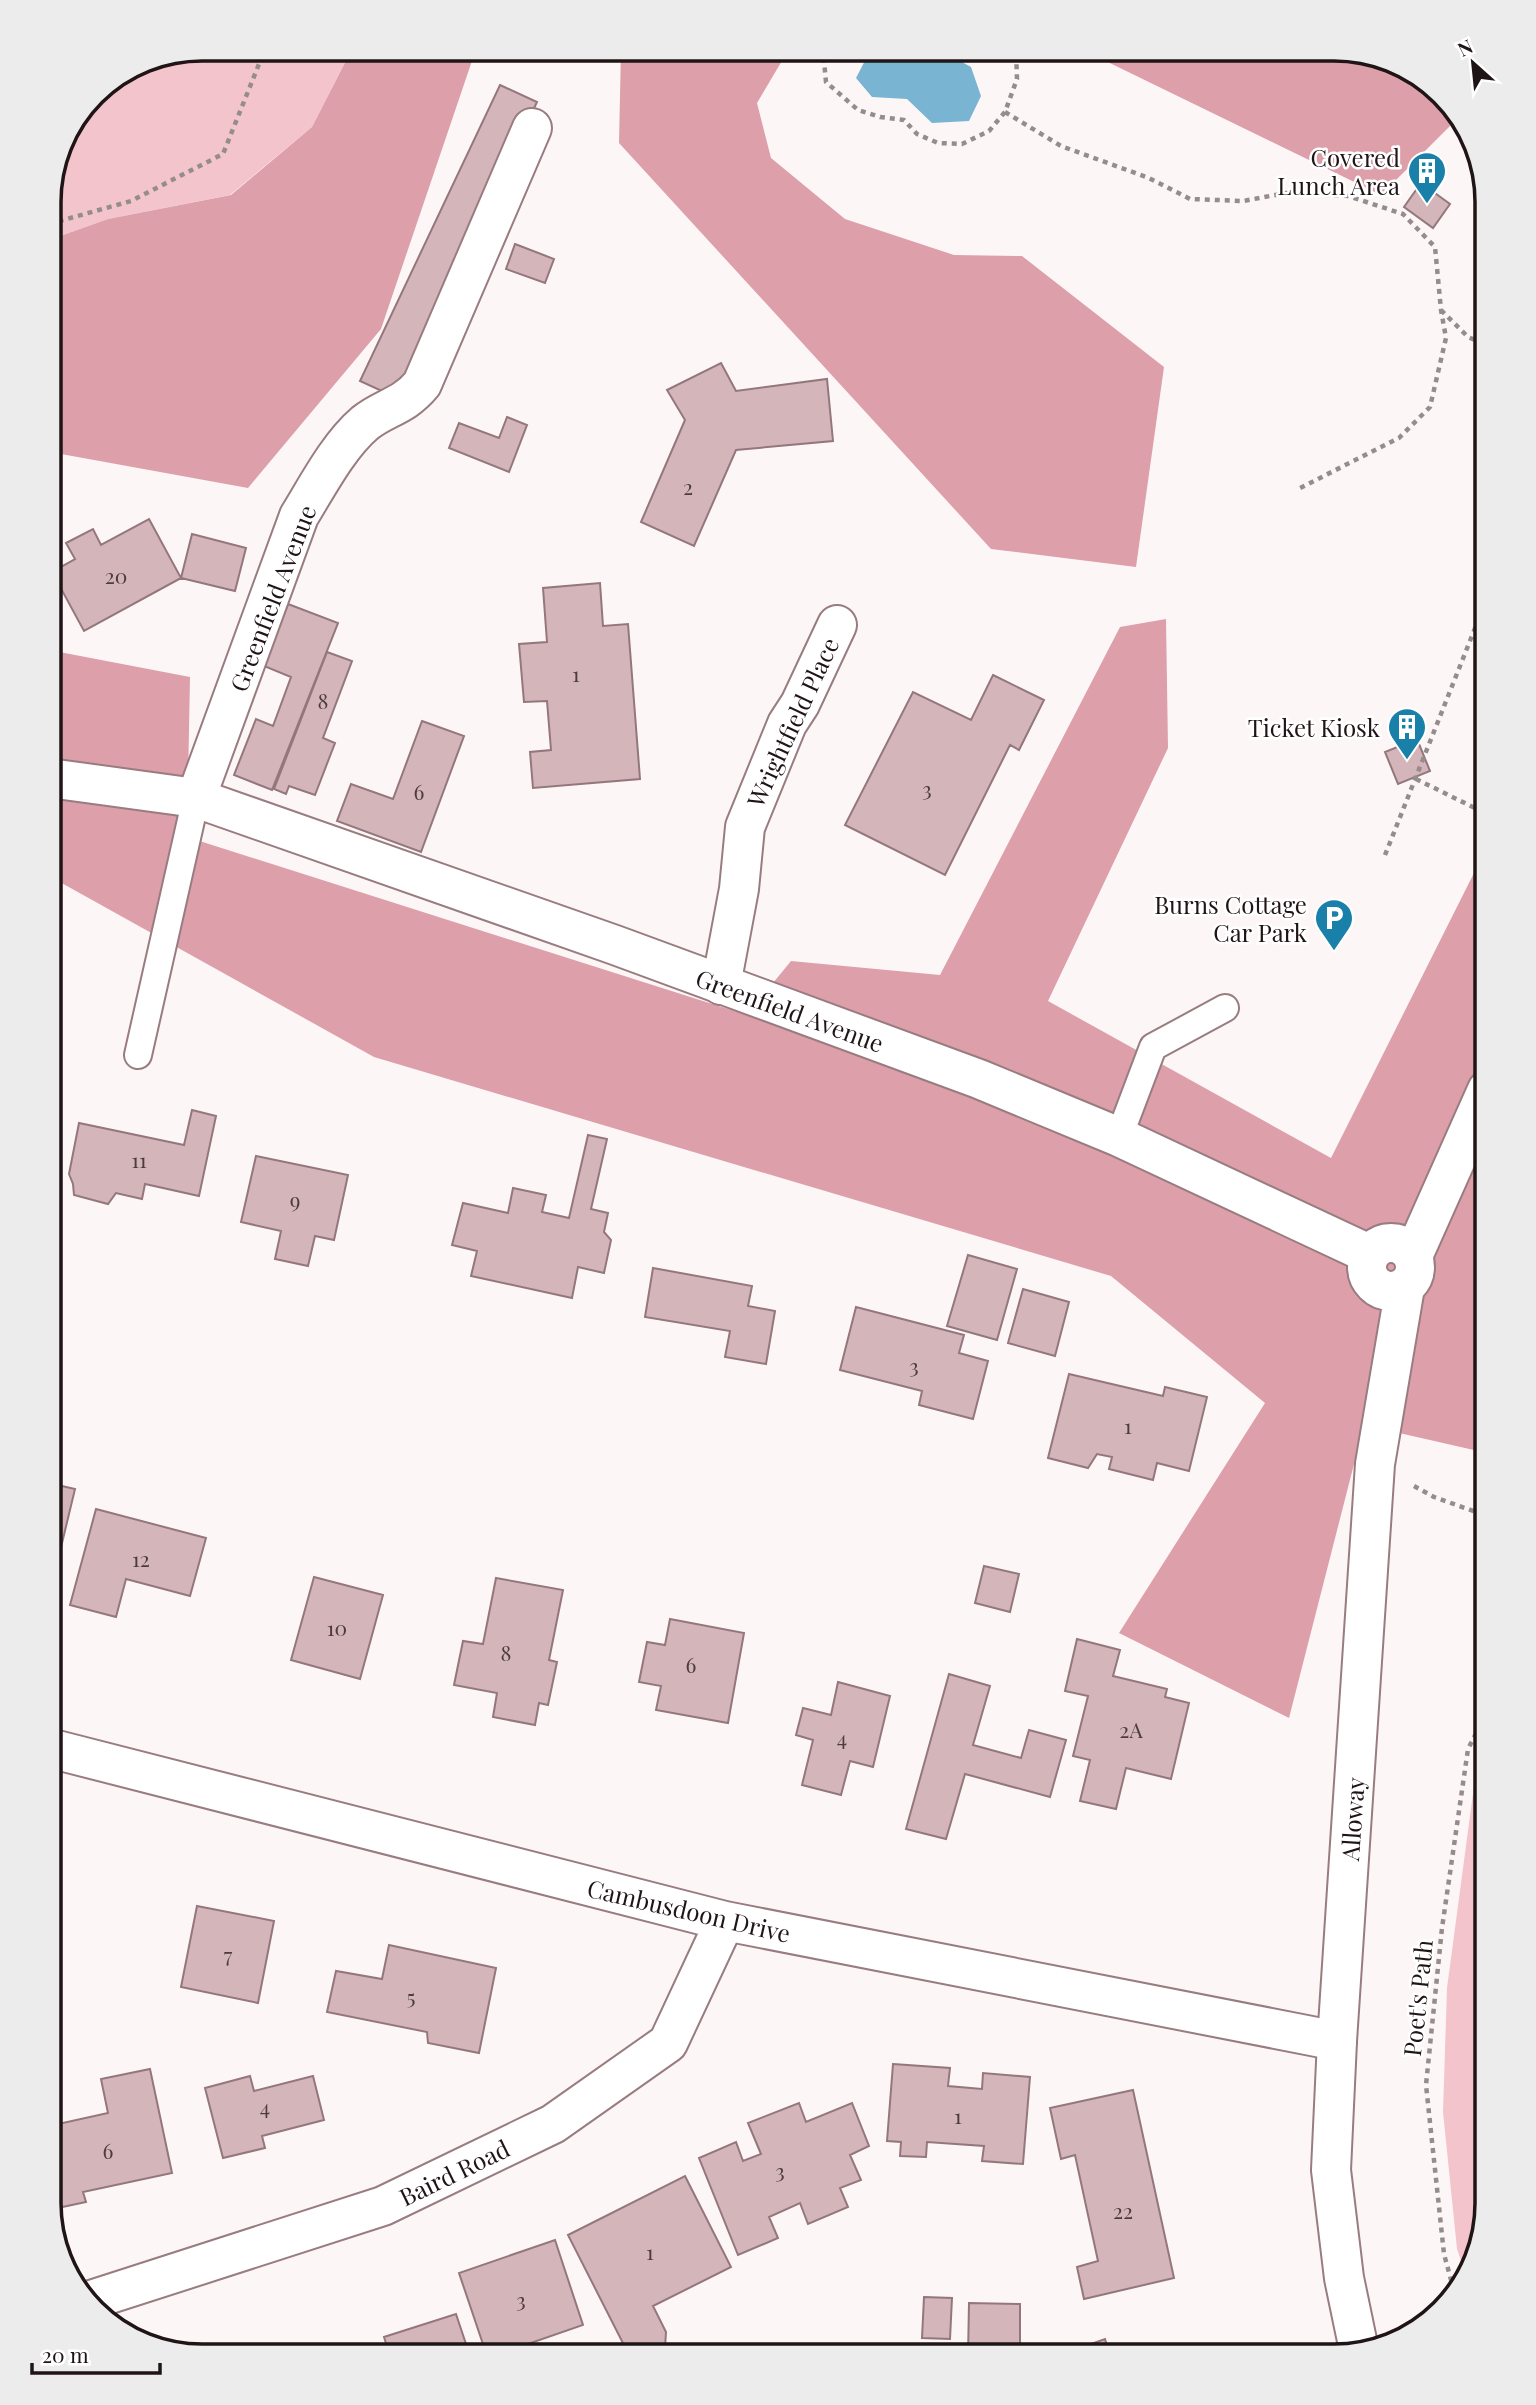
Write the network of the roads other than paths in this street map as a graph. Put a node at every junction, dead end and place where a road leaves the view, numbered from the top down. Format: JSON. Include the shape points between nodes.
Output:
{"nodes":[{"id":1,"x":532,"y":128,"type":"dead end"},
{"id":2,"x":837,"y":625,"type":"dead end"},
{"id":3,"x":62,"y":780,"type":"edge"},
{"id":4,"x":196,"y":799,"type":"junction"},
{"id":5,"x":722,"y":985,"type":"junction"},
{"id":6,"x":1225,"y":1008,"type":"dead end"},
{"id":7,"x":138,"y":1055,"type":"dead end"},
{"id":8,"x":1475,"y":1118,"type":"edge"},
{"id":9,"x":1119,"y":1138,"type":"junction"},
{"id":10,"x":1409,"y":1271,"type":"junction"},
{"id":11,"x":61,"y":1751,"type":"edge"},
{"id":12,"x":725,"y":1921,"type":"junction"},
{"id":13,"x":1337,"y":2041,"type":"junction"},
{"id":14,"x":98,"y":2298,"type":"edge"},
{"id":15,"x":1357,"y":2342,"type":"edge"}],
"edges":[{"from":1,"to":4,"type":"street","name":"Greenfield Avenue","via":[[422,384],[411,398],[362,425],[299,516]]},
{"from":2,"to":5,"type":"street","name":"Wrightfield Place","via":[[787,724],[745,827]]},
{"from":3,"to":4,"type":"street","name":"Greenfield Avenue"},
{"from":4,"to":5,"type":"street","name":"Greenfield Avenue"},
{"from":4,"to":7,"type":"lane"},
{"from":5,"to":9,"type":"street","name":"Greenfield Avenue","via":[[979,1079]]},
{"from":6,"to":9,"type":"lane","via":[[1153,1047]]},
{"from":8,"to":10,"type":"street","name":"Alloway"},
{"from":9,"to":10,"type":"street","name":"Greenfield Avenue","via":[[1369,1254],[1382,1243],[1406,1247]]},
{"from":10,"to":13,"type":"street","name":"Alloway","via":[[1375,1464]]},
{"from":11,"to":12,"type":"street","name":"Cambusdoon Drive"},
{"from":12,"to":13,"type":"street","name":"Cambusdoon Drive"},
{"from":12,"to":14,"type":"street","name":"Baird Road","via":[[668,2043],[553,2124],[383,2206]]},
{"from":13,"to":15,"type":"street","name":"Alloway","via":[[1331,2170]]}]}
